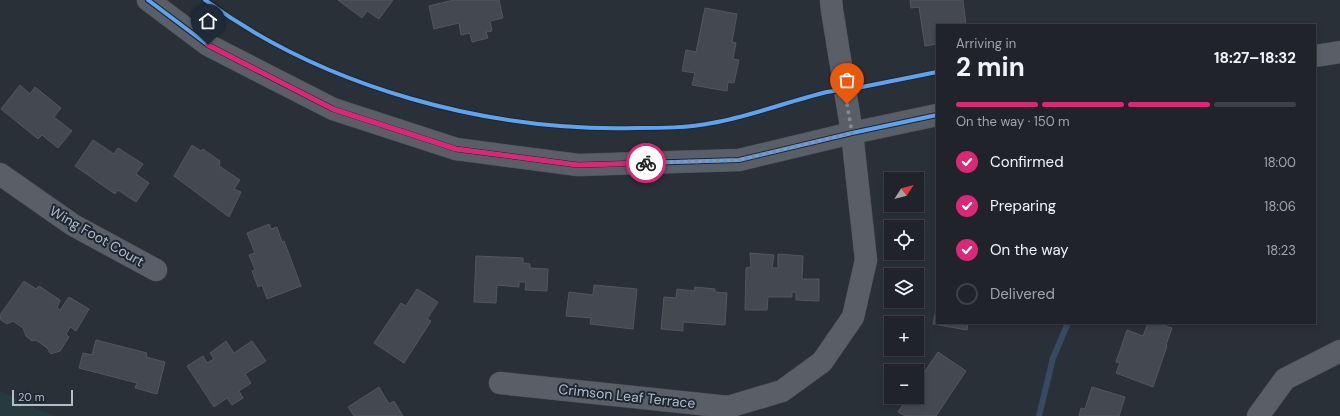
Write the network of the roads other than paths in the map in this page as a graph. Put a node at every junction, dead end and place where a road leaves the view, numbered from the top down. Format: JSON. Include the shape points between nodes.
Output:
{"nodes":[{"id":1,"x":148,"y":0,"type":"edge"},
{"id":2,"x":831,"y":0,"type":"edge"},
{"id":3,"x":1340,"y":52,"type":"edge"},
{"id":4,"x":1316,"y":56,"type":"edge"},
{"id":5,"x":936,"y":115,"type":"edge"},
{"id":6,"x":852,"y":133,"type":"junction"},
{"id":7,"x":0,"y":174,"type":"edge"},
{"id":8,"x":156,"y":270,"type":"dead end"},
{"id":9,"x":1340,"y":351,"type":"edge"},
{"id":10,"x":500,"y":383,"type":"dead end"},
{"id":11,"x":1258,"y":416,"type":"edge"}],
"edges":[{"from":1,"to":6,"type":"street","via":[[208,45],[333,109],[456,149],[578,165],[739,160]]},
{"from":2,"to":6,"type":"street","name":"Crimson Leaf Terrace"},
{"from":3,"to":4,"type":"street"},
{"from":5,"to":6,"type":"street"},
{"from":6,"to":10,"type":"street","name":"Crimson Leaf Terrace","via":[[866,260],[853,317],[822,362],[782,391],[728,407]]},
{"from":7,"to":8,"type":"street","name":"Wing Foot Court","via":[[73,225]]},
{"from":9,"to":11,"type":"street","via":[[1285,379]]}]}
